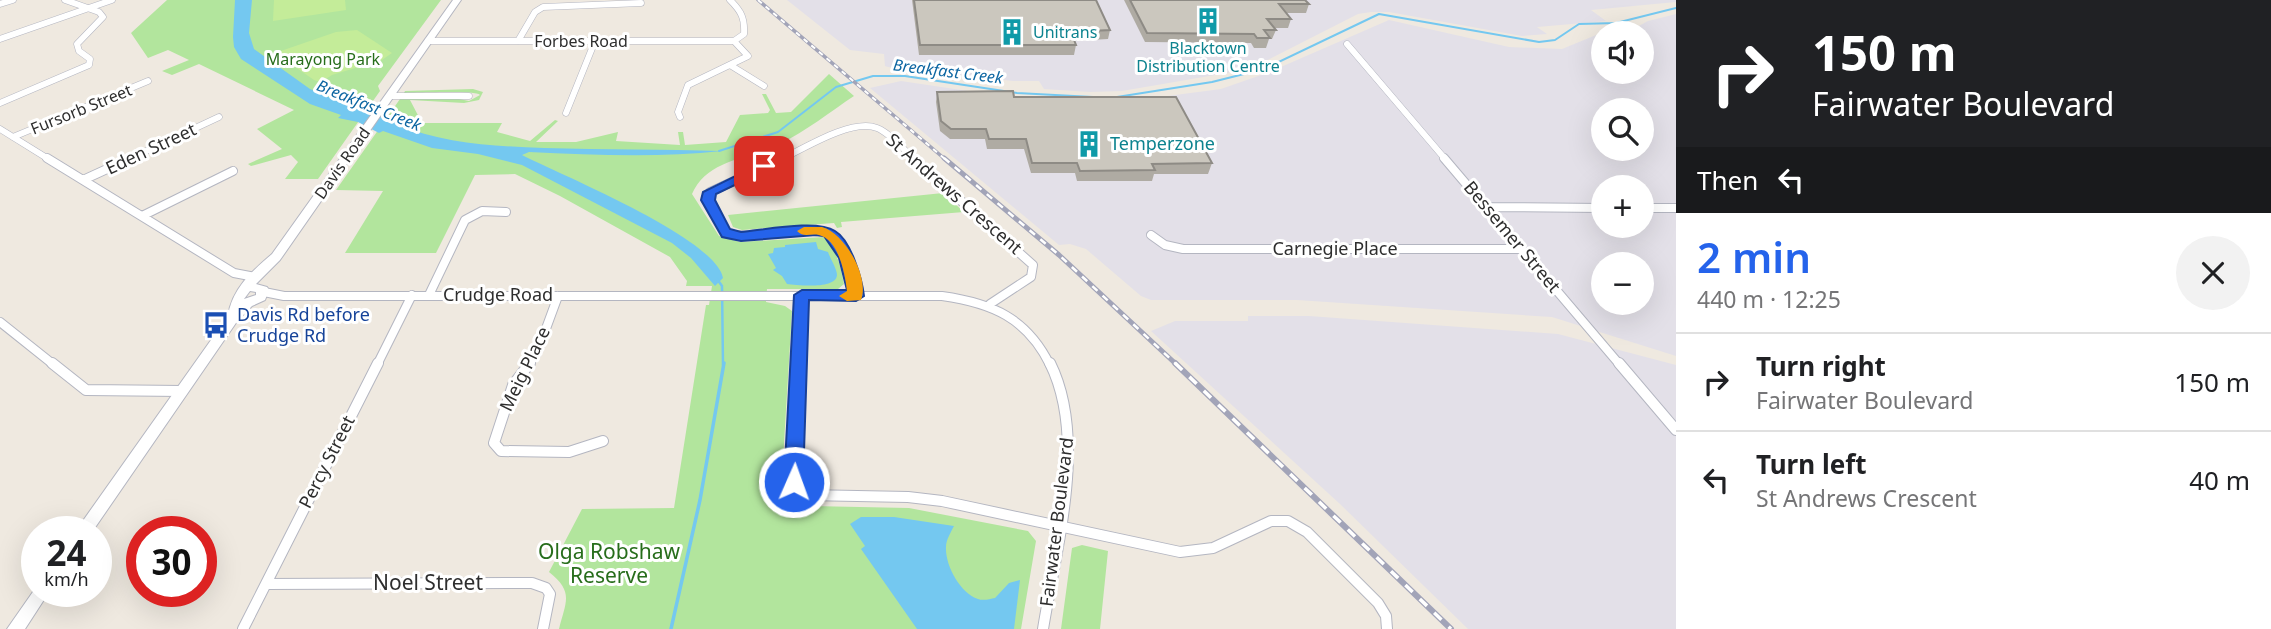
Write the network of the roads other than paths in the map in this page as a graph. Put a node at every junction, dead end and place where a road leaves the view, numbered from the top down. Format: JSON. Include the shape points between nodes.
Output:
{"nodes":[{"id":1,"x":13,"y":0,"type":"edge"},
{"id":2,"x":65,"y":0,"type":"edge"},
{"id":3,"x":112,"y":0,"type":"edge"},
{"id":4,"x":457,"y":0,"type":"edge"},
{"id":5,"x":730,"y":0,"type":"edge"},
{"id":6,"x":641,"y":3,"type":"dead end"},
{"id":7,"x":0,"y":4,"type":"edge"},
{"id":8,"x":87,"y":9,"type":"junction"},
{"id":9,"x":0,"y":39,"type":"edge"},
{"id":10,"x":734,"y":40,"type":"junction"},
{"id":11,"x":428,"y":41,"type":"junction"},
{"id":12,"x":518,"y":41,"type":"junction"},
{"id":13,"x":595,"y":41,"type":"junction"},
{"id":14,"x":1347,"y":44,"type":"dead end"},
{"id":15,"x":730,"y":65,"type":"junction"},
{"id":16,"x":148,"y":81,"type":"dead end"},
{"id":17,"x":764,"y":86,"type":"dead end"},
{"id":18,"x":390,"y":96,"type":"junction"},
{"id":19,"x":469,"y":96,"type":"dead end"},
{"id":20,"x":0,"y":103,"type":"edge"},
{"id":21,"x":566,"y":113,"type":"dead end"},
{"id":22,"x":219,"y":117,"type":"dead end"},
{"id":23,"x":680,"y":117,"type":"dead end"},
{"id":24,"x":0,"y":129,"type":"edge"},
{"id":25,"x":13,"y":137,"type":"junction"},
{"id":26,"x":233,"y":171,"type":"dead end"},
{"id":27,"x":83,"y":180,"type":"junction"},
{"id":28,"x":1486,"y":207,"type":"junction"},
{"id":29,"x":1591,"y":208,"type":"edge"},
{"id":30,"x":1654,"y":208,"type":"edge"},
{"id":31,"x":1676,"y":208,"type":"edge"},
{"id":32,"x":506,"y":212,"type":"dead end"},
{"id":33,"x":142,"y":216,"type":"junction"},
{"id":34,"x":1150,"y":235,"type":"dead end"},
{"id":35,"x":1522,"y":249,"type":"junction"},
{"id":36,"x":245,"y":289,"type":"dead end"},
{"id":37,"x":712,"y":294,"type":"joint"},
{"id":38,"x":412,"y":295,"type":"junction"},
{"id":39,"x":429,"y":295,"type":"junction"},
{"id":40,"x":802,"y":295,"type":"junction"},
{"id":41,"x":558,"y":296,"type":"junction"},
{"id":42,"x":856,"y":296,"type":"junction"},
{"id":43,"x":251,"y":297,"type":"junction"},
{"id":44,"x":990,"y":304,"type":"junction"},
{"id":45,"x":0,"y":322,"type":"edge"},
{"id":46,"x":181,"y":391,"type":"junction"},
{"id":47,"x":1676,"y":430,"type":"edge"},
{"id":48,"x":603,"y":441,"type":"dead end"},
{"id":49,"x":494,"y":443,"type":"junction"},
{"id":50,"x":484,"y":449,"type":"dead end"},
{"id":51,"x":94,"y":516,"type":"edge"},
{"id":52,"x":1059,"y":526,"type":"junction"},
{"id":53,"x":266,"y":584,"type":"junction"},
{"id":54,"x":30,"y":607,"type":"edge"},
{"id":55,"x":15,"y":629,"type":"edge"},
{"id":56,"x":243,"y":629,"type":"edge"},
{"id":57,"x":543,"y":629,"type":"edge"},
{"id":58,"x":1043,"y":629,"type":"edge"},
{"id":59,"x":1387,"y":629,"type":"edge"}],
"edges":[{"from":1,"to":7,"type":"street"},
{"from":2,"to":8,"type":"street"},
{"from":3,"to":8,"type":"street"},
{"from":4,"to":11,"type":"street","name":"Davis Road"},
{"from":5,"to":10,"type":"street","via":[[746,18],[744,34]]},
{"from":6,"to":12,"type":"street","via":[[543,7]]},
{"from":8,"to":9,"type":"street"},
{"from":8,"to":20,"type":"street","via":[[103,17],[77,44],[90,59],[89,65]]},
{"from":10,"to":13,"type":"street","name":"Forbes Road"},
{"from":10,"to":15,"type":"street","via":[[748,56]]},
{"from":11,"to":12,"type":"street","name":"Forbes Road"},
{"from":11,"to":18,"type":"street","name":"Davis Road"},
{"from":12,"to":13,"type":"street","name":"Forbes Road"},
{"from":13,"to":21,"type":"street"},
{"from":14,"to":28,"type":"street","name":"Bessemer Street"},
{"from":15,"to":17,"type":"street"},
{"from":15,"to":23,"type":"street","via":[[688,85]]},
{"from":16,"to":25,"type":"street","name":"Fursorb Street"},
{"from":18,"to":19,"type":"street"},
{"from":18,"to":43,"type":"street","name":"Davis Road"},
{"from":22,"to":27,"type":"street","name":"Eden Street"},
{"from":24,"to":25,"type":"street","name":"Crudge Road"},
{"from":25,"to":27,"type":"street","name":"Crudge Road"},
{"from":26,"to":33,"type":"street"},
{"from":27,"to":33,"type":"street","name":"Crudge Road"},
{"from":28,"to":29,"type":"street"},
{"from":28,"to":35,"type":"street","name":"Bessemer Street"},
{"from":30,"to":31,"type":"street"},
{"from":32,"to":39,"type":"street","via":[[482,211],[466,220]]},
{"from":33,"to":43,"type":"street","name":"Crudge Road","via":[[234,273]]},
{"from":34,"to":35,"type":"street","name":"Carnegie Place","via":[[1166,246],[1183,249]]},
{"from":35,"to":47,"type":"street","name":"Bessemer Street"},
{"from":36,"to":43,"type":"street","via":[[236,297]]},
{"from":37,"to":40,"type":"street","name":"Fairwater Boulevard"},
{"from":37,"to":41,"type":"street","name":"Crudge Road"},
{"from":38,"to":39,"type":"street","name":"Crudge Road"},
{"from":38,"to":43,"type":"street","name":"Crudge Road"},
{"from":38,"to":53,"type":"street","name":"Percy Street"},
{"from":39,"to":41,"type":"street","name":"Crudge Road"},
{"from":40,"to":42,"type":"street","name":"Fairwater Boulevard"},
{"from":40,"to":52,"type":"street","via":[[793,476],[797,488],[815,497],[934,499]]},
{"from":41,"to":49,"type":"street","name":"Meig Place","via":[[537,353],[513,385]]},
{"from":42,"to":44,"type":"street","name":"Fairwater Boulevard","via":[[956,296]]},
{"from":42,"to":44,"type":"street","name":"St Andrews Crescent","via":[[850,267],[833,235],[816,230],[727,234],[708,200],[710,192],[848,128],[878,128],[1033,265],[1031,277]]},
{"from":43,"to":46,"type":"street","name":"Davis Road"},
{"from":44,"to":52,"type":"street","name":"Fairwater Boulevard","via":[[1021,323],[1037,342],[1063,394],[1070,446]]},
{"from":45,"to":46,"type":"street","via":[[86,390]]},
{"from":46,"to":51,"type":"street","name":"Davis Road"},
{"from":48,"to":49,"type":"street","via":[[571,452],[508,452]]},
{"from":49,"to":50,"type":"street"},
{"from":52,"to":58,"type":"street","name":"Fairwater Boulevard"},
{"from":52,"to":59,"type":"street","via":[[1192,552],[1213,548],[1271,521],[1288,521],[1307,532],[1378,603]]},
{"from":53,"to":56,"type":"street","name":"Percy Street"},
{"from":53,"to":57,"type":"street","name":"Noel Street","via":[[532,583],[550,594]]},
{"from":54,"to":55,"type":"street"}]}
